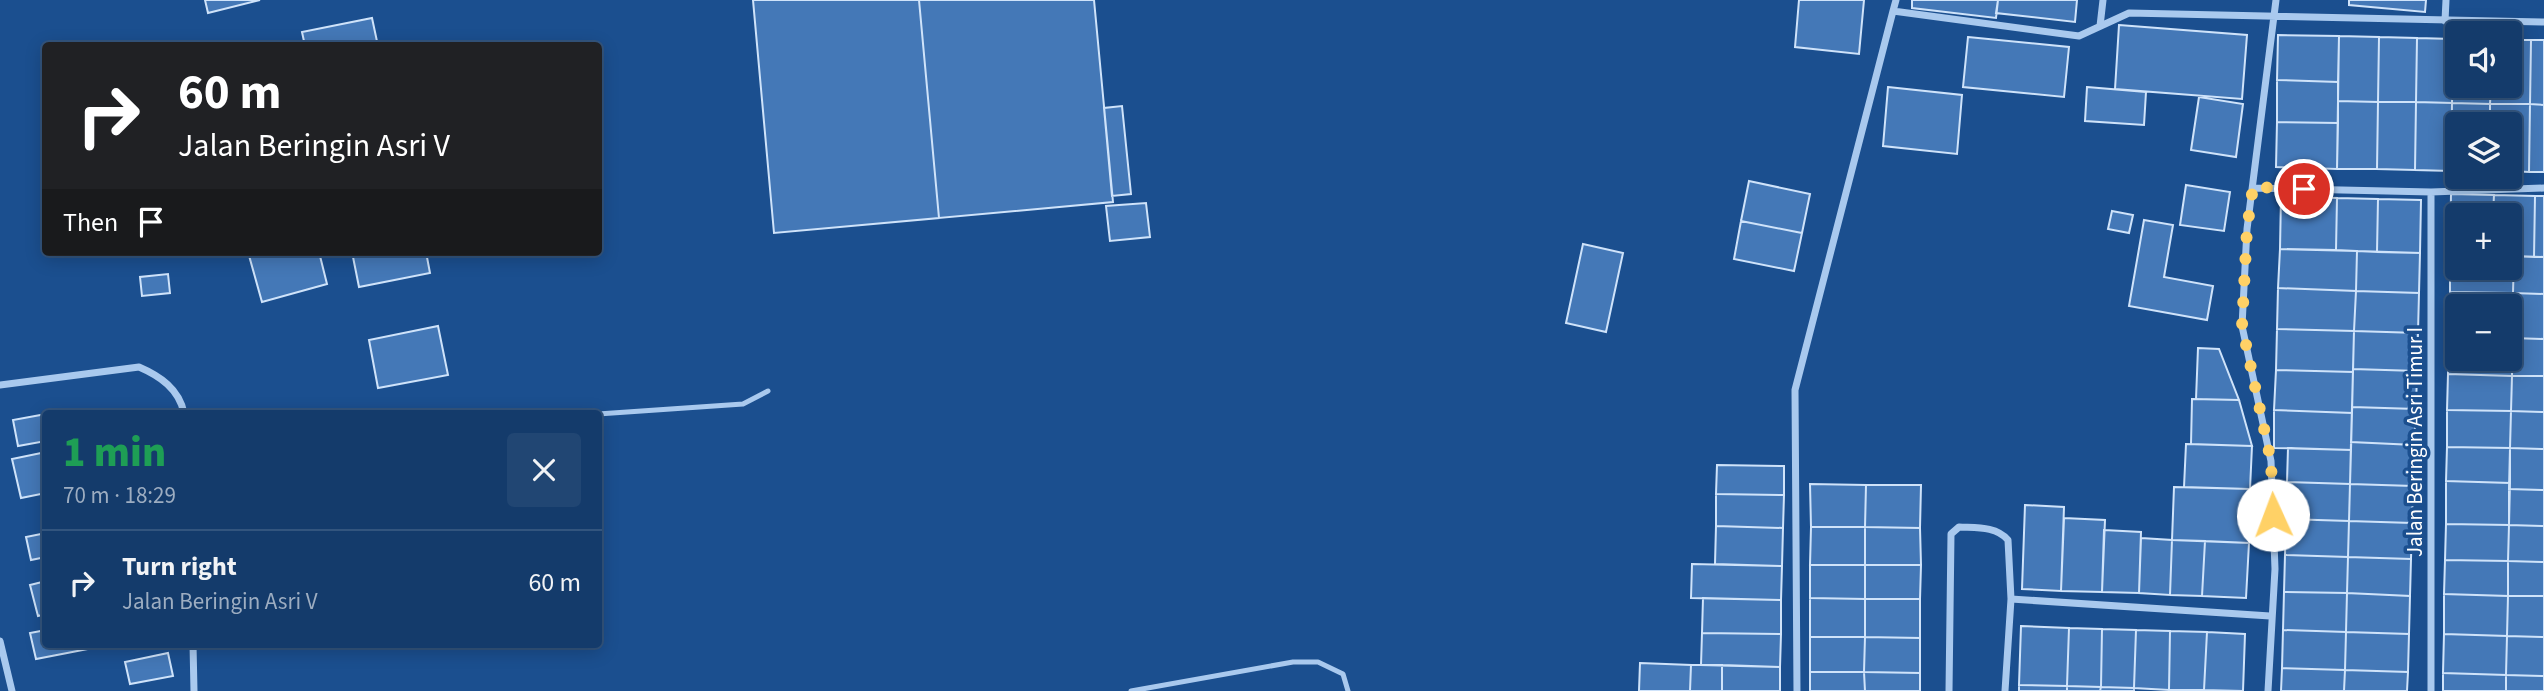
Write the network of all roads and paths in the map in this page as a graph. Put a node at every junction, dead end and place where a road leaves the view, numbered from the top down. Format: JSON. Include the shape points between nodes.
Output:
{"nodes":[{"id":1,"x":1896,"y":0,"type":"edge"},
{"id":2,"x":2103,"y":0,"type":"edge"},
{"id":3,"x":2276,"y":0,"type":"edge"},
{"id":4,"x":2446,"y":0,"type":"edge"},
{"id":5,"x":1894,"y":11,"type":"junction"},
{"id":6,"x":2274,"y":15,"type":"junction"},
{"id":7,"x":2445,"y":21,"type":"joint"},
{"id":8,"x":2522,"y":22,"type":"edge"},
{"id":9,"x":2544,"y":22,"type":"edge"},
{"id":10,"x":2099,"y":26,"type":"junction"},
{"id":11,"x":2253,"y":187,"type":"junction"},
{"id":12,"x":2544,"y":188,"type":"edge"},
{"id":13,"x":2431,"y":192,"type":"junction"},
{"id":14,"x":0,"y":385,"type":"edge"},
{"id":15,"x":768,"y":391,"type":"dead end"},
{"id":16,"x":182,"y":410,"type":"edge"},
{"id":17,"x":602,"y":414,"type":"edge"},
{"id":18,"x":2011,"y":599,"type":"junction"},
{"id":19,"x":2270,"y":616,"type":"junction"},
{"id":20,"x":0,"y":641,"type":"edge"},
{"id":21,"x":193,"y":648,"type":"edge"},
{"id":22,"x":12,"y":691,"type":"edge"},
{"id":23,"x":194,"y":691,"type":"edge"},
{"id":24,"x":1131,"y":691,"type":"edge"},
{"id":25,"x":1348,"y":691,"type":"edge"},
{"id":26,"x":1797,"y":691,"type":"edge"},
{"id":27,"x":1949,"y":691,"type":"edge"},
{"id":28,"x":2005,"y":691,"type":"edge"},
{"id":29,"x":2268,"y":691,"type":"edge"},
{"id":30,"x":2431,"y":691,"type":"edge"}],
"edges":[{"from":1,"to":5,"type":"street"},
{"from":2,"to":10,"type":"street"},
{"from":3,"to":6,"type":"street"},
{"from":4,"to":7,"type":"street"},
{"from":5,"to":10,"type":"street","via":[[2079,36]]},
{"from":5,"to":26,"type":"street","via":[[1796,390]]},
{"from":6,"to":7,"type":"street"},
{"from":6,"to":10,"type":"street","via":[[2129,13]]},
{"from":6,"to":11,"type":"street"},
{"from":8,"to":9,"type":"street"},
{"from":11,"to":13,"type":"street"},
{"from":11,"to":19,"type":"street","via":[[2242,326],[2271,461],[2275,569]]},
{"from":12,"to":13,"type":"street"},
{"from":13,"to":30,"type":"street","name":"Jalan Beringin Asri Timur I"},
{"from":14,"to":16,"type":"street","via":[[139,367],[170,385]]},
{"from":15,"to":17,"type":"lane","via":[[743,404]]},
{"from":18,"to":19,"type":"street"},
{"from":18,"to":27,"type":"street","via":[[2008,540],[1991,529],[1954,530]]},
{"from":18,"to":28,"type":"street"},
{"from":19,"to":29,"type":"street"},
{"from":20,"to":22,"type":"street"},
{"from":21,"to":23,"type":"street"},
{"from":24,"to":25,"type":"lane","via":[[1293,662],[1318,662],[1343,674]]}]}
